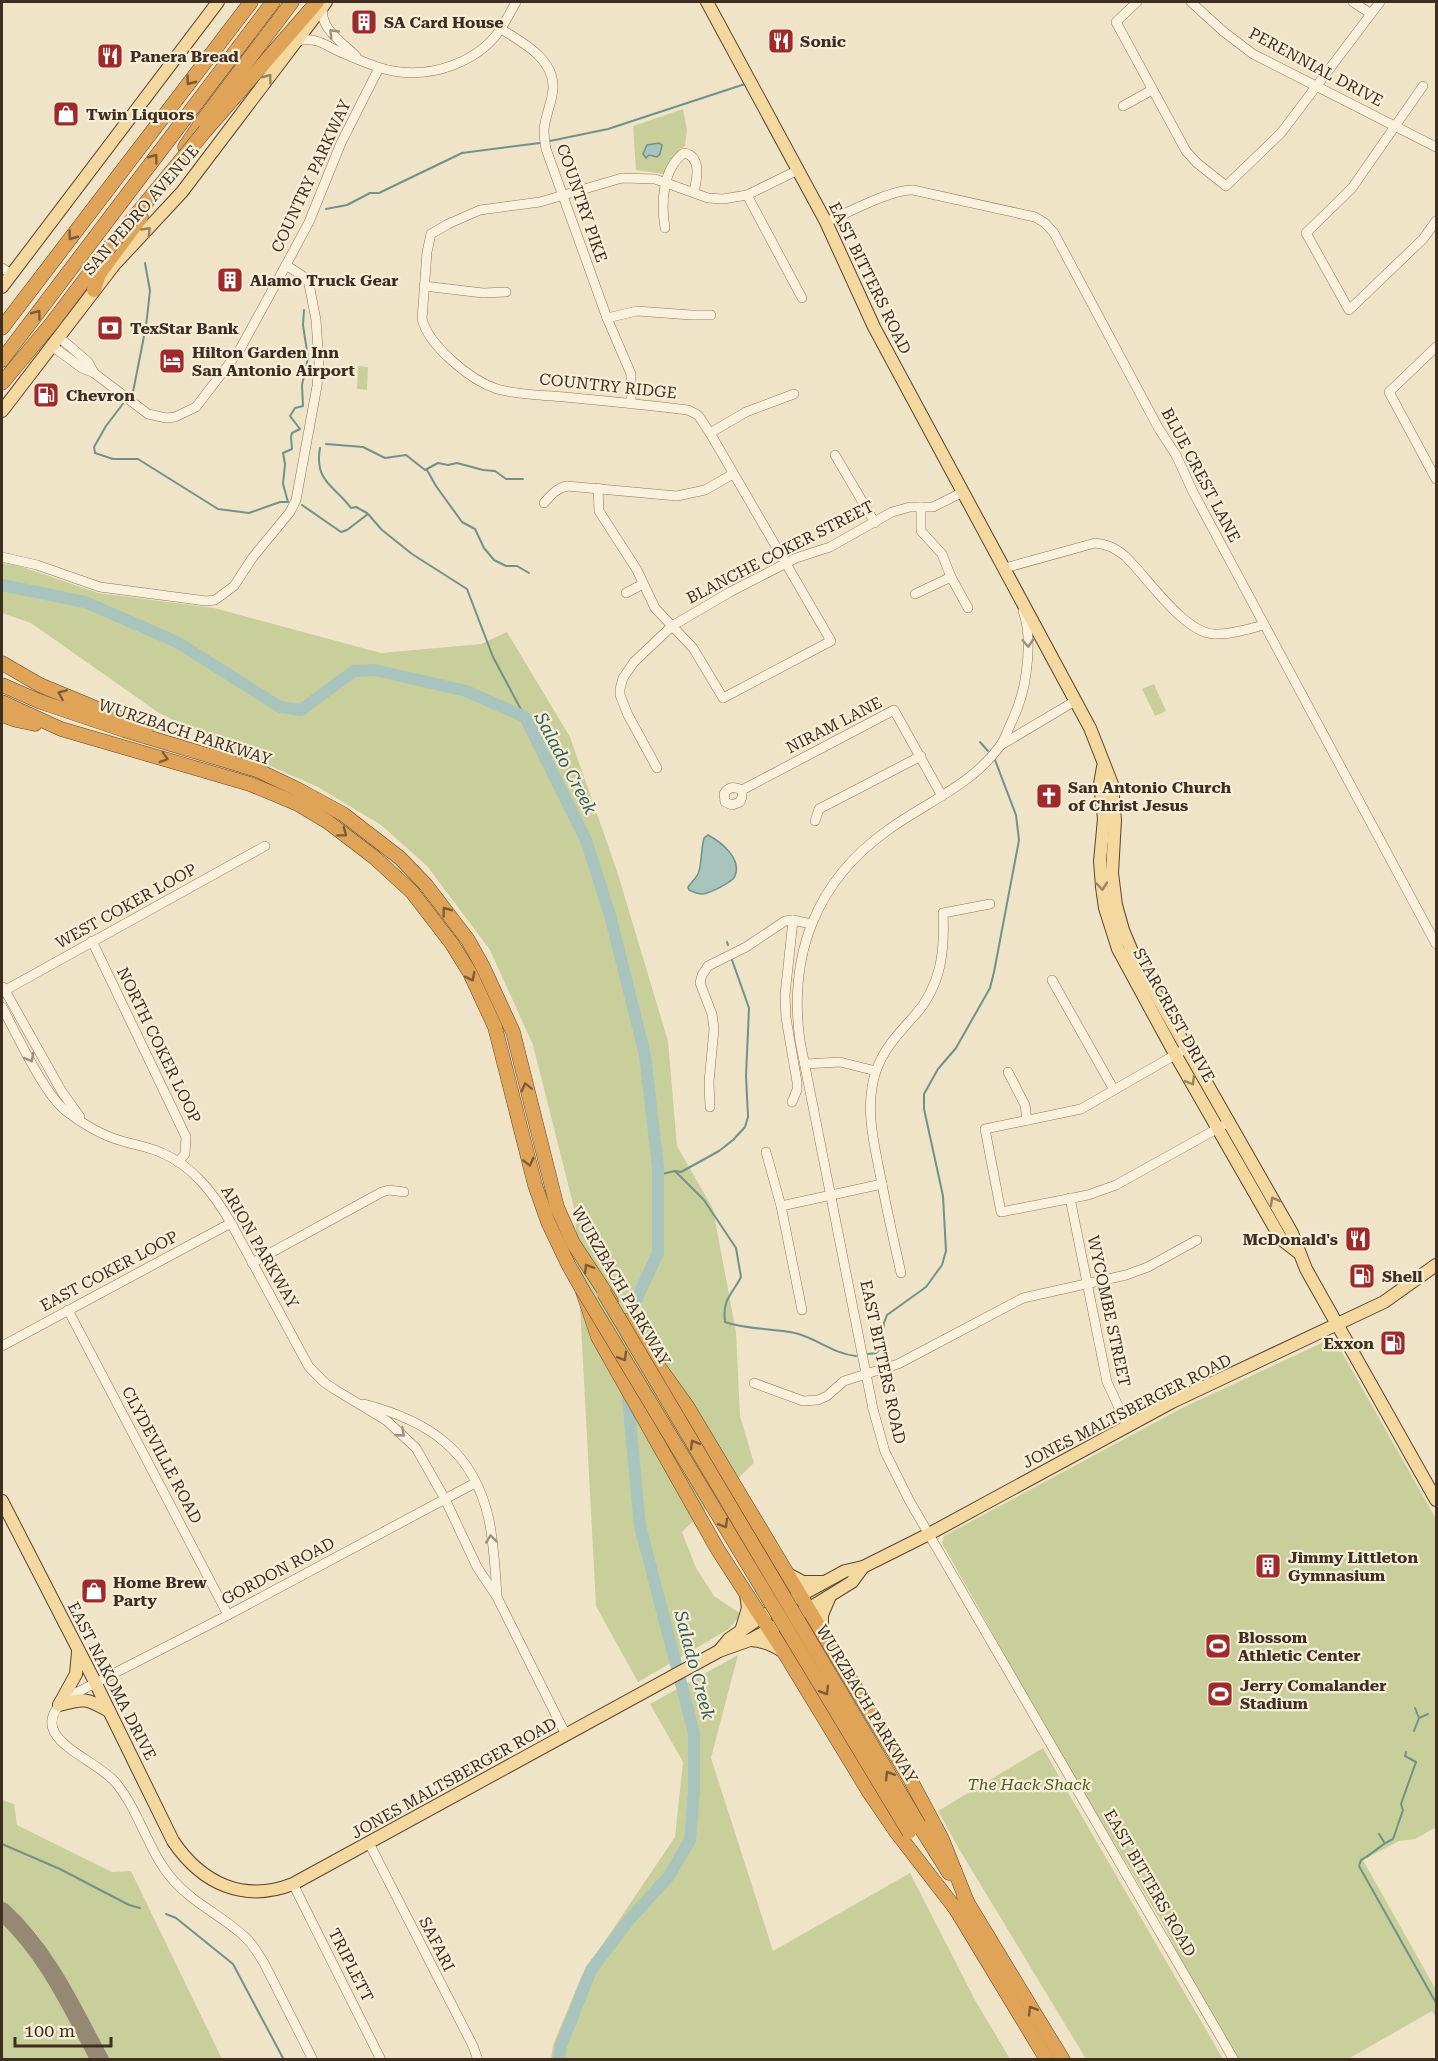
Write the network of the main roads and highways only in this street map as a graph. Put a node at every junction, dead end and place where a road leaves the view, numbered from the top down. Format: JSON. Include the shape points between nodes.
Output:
{"nodes":[{"id":1,"x":218,"y":2,"type":"edge"},
{"id":2,"x":251,"y":2,"type":"edge"},
{"id":3,"x":273,"y":2,"type":"edge"},
{"id":4,"x":292,"y":2,"type":"edge"},
{"id":5,"x":323,"y":2,"type":"edge"},
{"id":6,"x":707,"y":2,"type":"edge"},
{"id":7,"x":6,"y":271,"type":"edge"},
{"id":8,"x":2,"y":287,"type":"edge"},
{"id":9,"x":94,"y":290,"type":"junction"},
{"id":10,"x":2,"y":328,"type":"edge"},
{"id":11,"x":2,"y":360,"type":"edge"},
{"id":12,"x":2,"y":383,"type":"edge"},
{"id":13,"x":2,"y":411,"type":"edge"},
{"id":14,"x":1005,"y":568,"type":"joint"},
{"id":15,"x":2,"y":663,"type":"edge"},
{"id":16,"x":2,"y":685,"type":"edge"},
{"id":17,"x":2,"y":702,"type":"edge"},
{"id":18,"x":2,"y":715,"type":"edge"},
{"id":19,"x":130,"y":727,"type":"junction"},
{"id":20,"x":61,"y":729,"type":"junction"},
{"id":21,"x":1112,"y":911,"type":"junction"},
{"id":22,"x":1224,"y":1125,"type":"junction"},
{"id":23,"x":1437,"y":1265,"type":"edge"},
{"id":24,"x":582,"y":1289,"type":"junction"},
{"id":25,"x":604,"y":1293,"type":"junction"},
{"id":26,"x":1337,"y":1325,"type":"junction"},
{"id":27,"x":1437,"y":1500,"type":"edge"},
{"id":28,"x":2,"y":1501,"type":"edge"},
{"id":29,"x":863,"y":1567,"type":"junction"},
{"id":30,"x":785,"y":1572,"type":"junction"},
{"id":31,"x":825,"y":1582,"type":"junction"},
{"id":32,"x":746,"y":1594,"type":"junction"},
{"id":33,"x":799,"y":1596,"type":"junction"},
{"id":34,"x":830,"y":1596,"type":"junction"},
{"id":35,"x":807,"y":1610,"type":"junction"},
{"id":36,"x":761,"y":1617,"type":"junction"},
{"id":37,"x":770,"y":1630,"type":"junction"},
{"id":38,"x":822,"y":1631,"type":"junction"},
{"id":39,"x":746,"y":1635,"type":"junction"},
{"id":40,"x":78,"y":1650,"type":"junction"},
{"id":41,"x":784,"y":1652,"type":"junction"},
{"id":42,"x":109,"y":1711,"type":"junction"},
{"id":43,"x":914,"y":1828,"type":"junction"},
{"id":44,"x":198,"y":1871,"type":"joint"},
{"id":45,"x":963,"y":1908,"type":"junction"},
{"id":46,"x":1047,"y":2060,"type":"edge"},
{"id":47,"x":1063,"y":2060,"type":"edge"}],
"edges":[{"from":1,"to":7,"type":"main road"},
{"from":2,"to":10,"type":"highway","one_way":true},
{"from":11,"to":3,"type":"highway","one_way":true},
{"from":4,"to":9,"type":"highway","via":[[201,123],[136,225],[99,274]]},
{"from":9,"to":5,"type":"main road","name":"SAN PEDRO AVENUE","one_way":true,"via":[[182,192]]},
{"from":5,"to":12,"type":"highway","bridge":true,"via":[[206,131]]},
{"from":6,"to":14,"type":"main road","name":"EAST BITTERS ROAD","via":[[826,222],[874,327]]},
{"from":7,"to":8,"type":"main road"},
{"from":9,"to":13,"type":"main road","name":"SAN PEDRO AVENUE"},
{"from":14,"to":21,"type":"main road","name":"STARCREST DRIVE","via":[[1101,753],[1100,784],[1108,846],[1102,887]]},
{"from":19,"to":15,"type":"highway","one_way":true},
{"from":16,"to":19,"type":"highway","name":"WURZBACH PARKWAY","via":[[41,702]]},
{"from":17,"to":20,"type":"highway","name":"WURZBACH PARKWAY"},
{"from":18,"to":20,"type":"highway"},
{"from":25,"to":19,"type":"highway","name":"WURZBACH PARKWAY","one_way":true,"via":[[573,1243],[557,1207],[513,1032],[468,940],[426,885],[400,858],[343,814],[297,789],[257,770]]},
{"from":20,"to":24,"type":"highway","name":"WURZBACH PARKWAY","one_way":true,"via":[[250,784],[298,804],[375,858],[412,892],[470,973],[495,1027],[534,1185]]},
{"from":21,"to":22,"type":"main road","name":"STARCREST DRIVE"},
{"from":21,"to":22,"type":"main road","name":"STARCREST DRIVE","one_way":true,"via":[[1118,949],[1175,1054]]},
{"from":22,"to":26,"type":"main road","name":"STARCREST DRIVE","via":[[1281,1239],[1300,1253]]},
{"from":23,"to":26,"type":"main road","name":"JONES MALTSBERGER ROAD","via":[[1384,1302]]},
{"from":24,"to":32,"type":"highway","bridge":true,"via":[[598,1336]]},
{"from":24,"to":43,"type":"highway","name":"WURZBACH PARKWAY","one_way":true,"bridge":true},
{"from":25,"to":30,"type":"highway","bridge":true,"via":[[687,1406]]},
{"from":43,"to":25,"type":"highway","name":"WURZBACH PARKWAY","one_way":true,"bridge":true},
{"from":26,"to":27,"type":"main road","name":"STARCREST DRIVE"},
{"from":26,"to":29,"type":"main road","name":"JONES MALTSBERGER ROAD","via":[[1172,1402]]},
{"from":28,"to":40,"type":"main road","name":"EAST NAKOMA DRIVE"},
{"from":29,"to":31,"type":"main road","name":"JONES MALTSBERGER ROAD"},
{"from":29,"to":34,"type":"main road","name":"JONES MALTSBERGER ROAD","via":[[852,1582]]},
{"from":30,"to":31,"type":"main road","via":[[803,1581]]},
{"from":30,"to":33,"type":"highway"},
{"from":31,"to":33,"type":"main road","name":"JONES MALTSBERGER ROAD"},
{"from":32,"to":36,"type":"highway"},
{"from":32,"to":39,"type":"main road"},
{"from":33,"to":35,"type":"highway"},
{"from":33,"to":36,"type":"main road","name":"JONES MALTSBERGER ROAD"},
{"from":34,"to":35,"type":"main road","name":"JONES MALTSBERGER ROAD"},
{"from":34,"to":38,"type":"main road","via":[[822,1615]]},
{"from":35,"to":37,"type":"main road","name":"JONES MALTSBERGER ROAD"},
{"from":35,"to":38,"type":"highway"},
{"from":36,"to":37,"type":"highway"},
{"from":36,"to":39,"type":"main road","name":"JONES MALTSBERGER ROAD"},
{"from":37,"to":39,"type":"main road","name":"JONES MALTSBERGER ROAD"},
{"from":37,"to":41,"type":"highway"},
{"from":38,"to":41,"type":"highway","via":[[802,1629],[788,1637]]},
{"from":38,"to":45,"type":"highway","via":[[942,1839]]},
{"from":39,"to":41,"type":"main road"},
{"from":39,"to":44,"type":"main road","name":"JONES MALTSBERGER ROAD","via":[[293,1884],[246,1891],[226,1887]]},
{"from":40,"to":42,"type":"main road","name":"EAST NAKOMA DRIVE"},
{"from":40,"to":42,"type":"main road","via":[[76,1674],[59,1705],[81,1699]]},
{"from":41,"to":45,"type":"highway","via":[[869,1792],[917,1860]]},
{"from":42,"to":44,"type":"main road","name":"EAST NAKOMA DRIVE","via":[[173,1841]]},
{"from":43,"to":45,"type":"highway","name":"WURZBACH PARKWAY"},
{"from":45,"to":46,"type":"highway","name":"WURZBACH PARKWAY"},
{"from":47,"to":45,"type":"highway","name":"WURZBACH PARKWAY","one_way":true}]}
